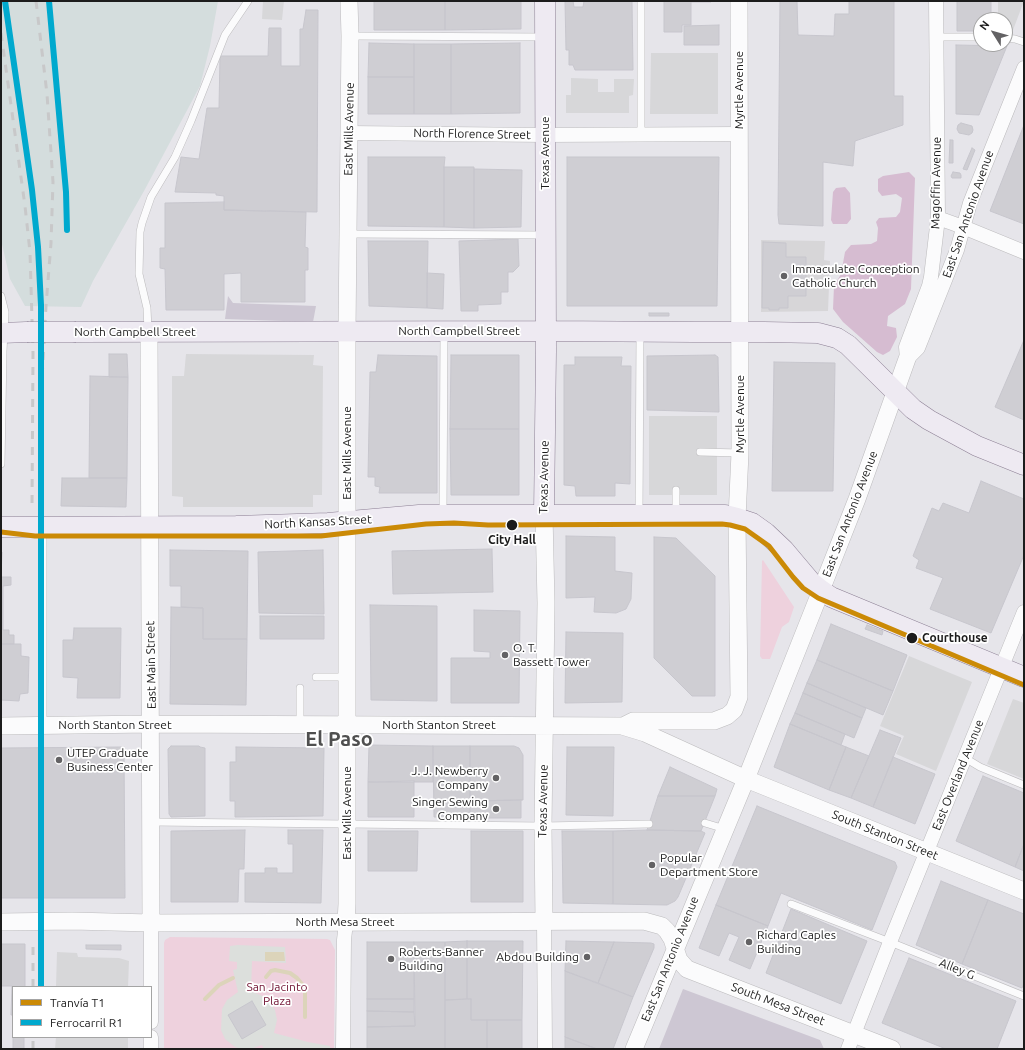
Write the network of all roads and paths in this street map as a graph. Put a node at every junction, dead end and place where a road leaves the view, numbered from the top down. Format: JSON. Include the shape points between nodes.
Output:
{"nodes":[{"id":1,"x":248,"y":1,"type":"edge"},
{"id":2,"x":349,"y":1,"type":"edge"},
{"id":3,"x":545,"y":1,"type":"edge"},
{"id":4,"x":641,"y":1,"type":"edge"},
{"id":5,"x":738,"y":1,"type":"edge"},
{"id":6,"x":936,"y":1,"type":"edge"},
{"id":7,"x":350,"y":36,"type":"junction"},
{"id":8,"x":544,"y":37,"type":"junction"},
{"id":9,"x":936,"y":37,"type":"junction"},
{"id":10,"x":973,"y":38,"type":"edge"},
{"id":11,"x":1013,"y":39,"type":"edge"},
{"id":12,"x":1024,"y":42,"type":"edge"},
{"id":13,"x":1024,"y":68,"type":"edge"},
{"id":14,"x":349,"y":132,"type":"junction"},
{"id":15,"x":641,"y":134,"type":"junction"},
{"id":16,"x":739,"y":134,"type":"junction"},
{"id":17,"x":545,"y":135,"type":"junction"},
{"id":18,"x":938,"y":218,"type":"junction"},
{"id":19,"x":963,"y":227,"type":"junction"},
{"id":20,"x":348,"y":234,"type":"junction"},
{"id":21,"x":545,"y":235,"type":"junction"},
{"id":22,"x":1024,"y":252,"type":"edge"},
{"id":23,"x":1,"y":296,"type":"edge"},
{"id":24,"x":444,"y":331,"type":"junction"},
{"id":25,"x":546,"y":331,"type":"junction"},
{"id":26,"x":148,"y":332,"type":"junction"},
{"id":27,"x":347,"y":332,"type":"junction"},
{"id":28,"x":640,"y":332,"type":"junction"},
{"id":29,"x":740,"y":332,"type":"junction"},
{"id":30,"x":2,"y":333,"type":"edge"},
{"id":31,"x":907,"y":359,"type":"junction"},
{"id":32,"x":895,"y":392,"type":"junction"},
{"id":33,"x":1,"y":432,"type":"edge"},
{"id":34,"x":700,"y":452,"type":"dead end"},
{"id":35,"x":740,"y":453,"type":"junction"},
{"id":36,"x":1,"y":464,"type":"edge"},
{"id":37,"x":1024,"y":465,"type":"edge"},
{"id":38,"x":676,"y":490,"type":"dead end"},
{"id":39,"x":443,"y":514,"type":"junction"},
{"id":40,"x":544,"y":514,"type":"junction"},
{"id":41,"x":639,"y":515,"type":"junction"},
{"id":42,"x":676,"y":515,"type":"junction"},
{"id":43,"x":737,"y":518,"type":"junction"},
{"id":44,"x":347,"y":522,"type":"junction"},
{"id":45,"x":149,"y":525,"type":"junction"},
{"id":46,"x":43,"y":526,"type":"junction"},
{"id":47,"x":1,"y":527,"type":"edge"},
{"id":48,"x":821,"y":590,"type":"junction"},
{"id":49,"x":1024,"y":612,"type":"edge"},
{"id":50,"x":1002,"y":668,"type":"junction"},
{"id":51,"x":316,"y":677,"type":"dead end"},
{"id":52,"x":346,"y":677,"type":"junction"},
{"id":53,"x":1024,"y":677,"type":"edge"},
{"id":54,"x":300,"y":688,"type":"dead end"},
{"id":55,"x":151,"y":724,"type":"junction"},
{"id":56,"x":300,"y":724,"type":"junction"},
{"id":57,"x":43,"y":725,"type":"junction"},
{"id":58,"x":347,"y":725,"type":"junction"},
{"id":59,"x":544,"y":725,"type":"junction"},
{"id":60,"x":1,"y":726,"type":"edge"},
{"id":61,"x":622,"y":726,"type":"junction"},
{"id":62,"x":965,"y":758,"type":"junction"},
{"id":63,"x":746,"y":778,"type":"junction"},
{"id":64,"x":1024,"y":785,"type":"edge"},
{"id":65,"x":151,"y":822,"type":"junction"},
{"id":66,"x":704,"y":823,"type":"dead end"},
{"id":67,"x":347,"y":824,"type":"junction"},
{"id":68,"x":649,"y":824,"type":"dead end"},
{"id":69,"x":543,"y":826,"type":"junction"},
{"id":70,"x":725,"y":829,"type":"junction"},
{"id":71,"x":927,"y":852,"type":"junction"},
{"id":72,"x":1024,"y":891,"type":"edge"},
{"id":73,"x":791,"y":904,"type":"dead end"},
{"id":74,"x":1,"y":922,"type":"edge"},
{"id":75,"x":346,"y":922,"type":"junction"},
{"id":76,"x":544,"y":922,"type":"junction"},
{"id":77,"x":151,"y":923,"type":"junction"},
{"id":78,"x":890,"y":942,"type":"junction"},
{"id":79,"x":675,"y":948,"type":"junction"},
{"id":80,"x":151,"y":986,"type":"edge"},
{"id":81,"x":1024,"y":996,"type":"edge"},
{"id":82,"x":151,"y":1038,"type":"edge"},
{"id":83,"x":851,"y":1041,"type":"edge"},
{"id":84,"x":151,"y":1049,"type":"edge"},
{"id":85,"x":343,"y":1049,"type":"edge"},
{"id":86,"x":545,"y":1049,"type":"edge"},
{"id":87,"x":634,"y":1049,"type":"edge"},
{"id":88,"x":892,"y":1049,"type":"edge"}],
"edges":[{"from":1,"to":26,"type":"lane","via":[[225,36],[178,150],[151,197],[142,223],[140,274]]},
{"from":2,"to":7,"type":"street","name":"East Mills Avenue"},
{"from":3,"to":8,"type":"main road","name":"Texas Avenue"},
{"from":4,"to":15,"type":"lane"},
{"from":5,"to":16,"type":"street","name":"Myrtle Avenue"},
{"from":6,"to":9,"type":"street","name":"Magoffin Avenue"},
{"from":7,"to":8,"type":"lane"},
{"from":7,"to":14,"type":"street","name":"East Mills Avenue"},
{"from":8,"to":17,"type":"main road","name":"Texas Avenue"},
{"from":9,"to":10,"type":"lane"},
{"from":9,"to":18,"type":"street","name":"Magoffin Avenue"},
{"from":11,"to":12,"type":"lane"},
{"from":13,"to":19,"type":"street","name":"East San Antonio Avenue","via":[[983,169]]},
{"from":14,"to":17,"type":"street","name":"North Florence Street"},
{"from":14,"to":20,"type":"street","name":"East Mills Avenue"},
{"from":15,"to":16,"type":"street","name":"North Florence Street"},
{"from":15,"to":17,"type":"street","name":"North Florence Street"},
{"from":16,"to":29,"type":"street","name":"Myrtle Avenue"},
{"from":17,"to":21,"type":"main road","name":"Texas Avenue"},
{"from":18,"to":19,"type":"street"},
{"from":18,"to":31,"type":"street","name":"Magoffin Avenue","via":[[931,277],[906,346]]},
{"from":19,"to":22,"type":"street"},
{"from":19,"to":31,"type":"street","name":"East San Antonio Avenue","via":[[957,250],[918,348]]},
{"from":20,"to":21,"type":"lane"},
{"from":20,"to":27,"type":"street","name":"East Mills Avenue"},
{"from":21,"to":25,"type":"main road","name":"Texas Avenue"},
{"from":23,"to":30,"type":"lane","via":[[5,312]]},
{"from":24,"to":25,"type":"main road","name":"North Campbell Street"},
{"from":24,"to":27,"type":"main road","name":"North Campbell Street"},
{"from":24,"to":39,"type":"lane"},
{"from":25,"to":28,"type":"main road","name":"North Campbell Street"},
{"from":25,"to":40,"type":"main road","name":"Texas Avenue"},
{"from":26,"to":27,"type":"main road","name":"North Campbell Street"},
{"from":26,"to":30,"type":"main road","name":"North Campbell Street","bridge":true},
{"from":26,"to":45,"type":"street","name":"East Main Street"},
{"from":27,"to":44,"type":"street","name":"East Mills Avenue"},
{"from":28,"to":29,"type":"main road","name":"North Campbell Street"},
{"from":28,"to":41,"type":"lane"},
{"from":29,"to":32,"type":"main road","name":"North Campbell Street","via":[[818,334],[837,338],[848,345]]},
{"from":29,"to":35,"type":"street","name":"Myrtle Avenue"},
{"from":30,"to":33,"type":"lane"},
{"from":31,"to":32,"type":"street","name":"East San Antonio Avenue"},
{"from":32,"to":37,"type":"main road","name":"North Campbell Street","via":[[929,420],[977,446]]},
{"from":32,"to":48,"type":"street","name":"East San Antonio Avenue"},
{"from":33,"to":36,"type":"lane"},
{"from":34,"to":35,"type":"lane"},
{"from":35,"to":43,"type":"street","name":"Myrtle Avenue"},
{"from":38,"to":42,"type":"lane"},
{"from":39,"to":40,"type":"main road","name":"North Kansas Street"},
{"from":39,"to":44,"type":"main road","name":"North Kansas Street"},
{"from":40,"to":41,"type":"main road","name":"North Kansas Street"},
{"from":40,"to":59,"type":"street","name":"Texas Avenue"},
{"from":41,"to":42,"type":"main road","name":"North Kansas Street"},
{"from":42,"to":43,"type":"main road","name":"North Kansas Street","via":[[725,515]]},
{"from":43,"to":48,"type":"main road","name":"North Kansas Street","via":[[752,523],[766,533]]},
{"from":43,"to":61,"type":"street","name":"Myrtle Avenue","via":[[737,705],[727,716],[714,721],[633,721]]},
{"from":44,"to":45,"type":"main road","name":"North Kansas Street","via":[[236,526]]},
{"from":44,"to":52,"type":"street","name":"East Mills Avenue"},
{"from":45,"to":46,"type":"main road","name":"North Kansas Street"},
{"from":45,"to":55,"type":"street","name":"East Main Street"},
{"from":46,"to":47,"type":"main road","name":"North Kansas Street"},
{"from":46,"to":57,"type":"lane"},
{"from":48,"to":50,"type":"main road","name":"North Kansas Street","via":[[838,600]]},
{"from":48,"to":63,"type":"street","name":"East San Antonio Avenue"},
{"from":49,"to":50,"type":"street","name":"East Overland Avenue"},
{"from":50,"to":53,"type":"main road","name":"North Kansas Street"},
{"from":50,"to":62,"type":"street","name":"East Overland Avenue"},
{"from":51,"to":52,"type":"lane"},
{"from":52,"to":58,"type":"street","name":"East Mills Avenue"},
{"from":54,"to":56,"type":"lane"},
{"from":55,"to":56,"type":"street","name":"North Stanton Street"},
{"from":55,"to":57,"type":"street","name":"North Stanton Street"},
{"from":55,"to":65,"type":"street","name":"East Main Street"},
{"from":56,"to":58,"type":"street","name":"North Stanton Street"},
{"from":57,"to":60,"type":"street","name":"North Stanton Street"},
{"from":58,"to":59,"type":"street","name":"North Stanton Street"},
{"from":58,"to":67,"type":"street","name":"East Mills Avenue"},
{"from":59,"to":61,"type":"street","name":"North Stanton Street"},
{"from":59,"to":69,"type":"street","name":"Texas Avenue"},
{"from":61,"to":63,"type":"street","name":"North Stanton Street","via":[[645,733]]},
{"from":62,"to":64,"type":"lane"},
{"from":62,"to":71,"type":"street","name":"East Overland Avenue"},
{"from":63,"to":70,"type":"street","name":"East San Antonio Avenue"},
{"from":63,"to":71,"type":"street","name":"South Stanton Street"},
{"from":65,"to":67,"type":"lane"},
{"from":65,"to":77,"type":"street","name":"East Main Street"},
{"from":66,"to":70,"type":"lane"},
{"from":67,"to":69,"type":"lane"},
{"from":67,"to":75,"type":"street","name":"East Mills Avenue"},
{"from":68,"to":69,"type":"lane"},
{"from":69,"to":76,"type":"street","name":"Texas Avenue"},
{"from":70,"to":79,"type":"street","name":"East San Antonio Avenue"},
{"from":71,"to":72,"type":"street","name":"South Stanton Street"},
{"from":71,"to":78,"type":"street","name":"East Overland Avenue"},
{"from":73,"to":78,"type":"lane","name":"Alley G"},
{"from":74,"to":77,"type":"street","name":"North Mesa Street"},
{"from":75,"to":76,"type":"street","name":"North Mesa Street"},
{"from":75,"to":77,"type":"street","name":"North Mesa Street"},
{"from":75,"to":85,"type":"street","name":"East Mills Avenue"},
{"from":76,"to":79,"type":"street","name":"North Mesa Street","via":[[644,921],[662,926]]},
{"from":76,"to":86,"type":"street","name":"Texas Avenue"},
{"from":77,"to":80,"type":"street","name":"East Main Street"},
{"from":78,"to":81,"type":"lane","name":"Alley G"},
{"from":78,"to":83,"type":"street","name":"East Overland Avenue"},
{"from":79,"to":83,"type":"street","name":"South Mesa Street","via":[[679,960],[687,969]]},
{"from":79,"to":87,"type":"street","name":"East San Antonio Avenue"},
{"from":82,"to":84,"type":"street"},
{"from":83,"to":88,"type":"street","name":"South Mesa Street"}]}
